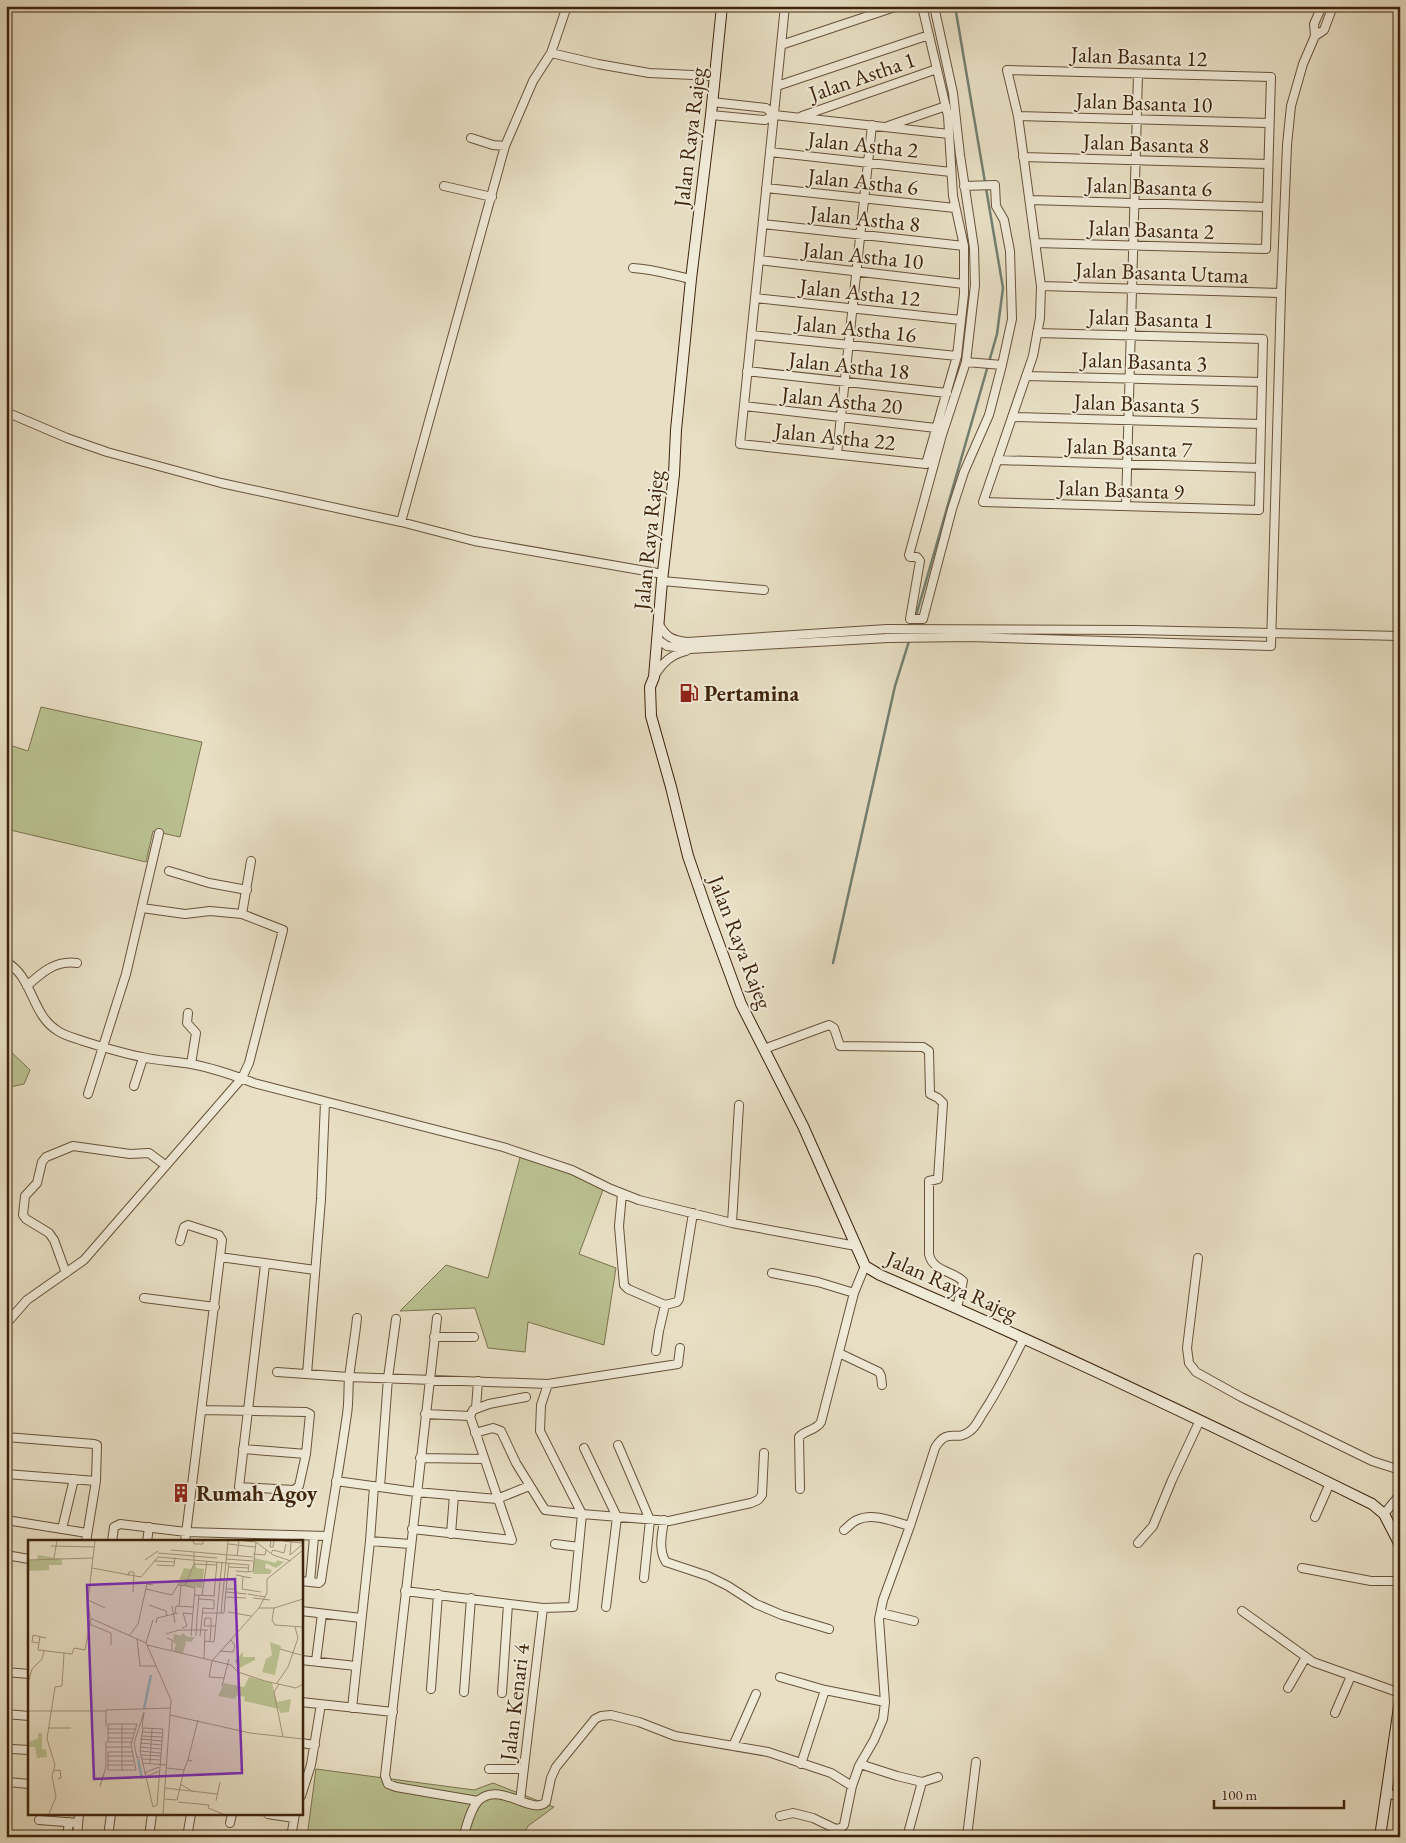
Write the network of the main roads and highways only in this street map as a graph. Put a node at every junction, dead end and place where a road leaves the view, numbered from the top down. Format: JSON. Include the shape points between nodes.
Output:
{"nodes":[{"id":1,"x":722,"y":6,"type":"edge"},
{"id":2,"x":1400,"y":1545,"type":"edge"},
{"id":3,"x":1400,"y":1700,"type":"edge"},
{"id":4,"x":1380,"y":1837,"type":"edge"}],
"edges":[{"from":1,"to":2,"type":"main road","name":"Jalan Raya Rajeg","via":[[691,279],[654,677],[650,687],[651,716],[688,856],[741,1004],[803,1126],[865,1266],[1200,1420],[1372,1504],[1384,1514]]},
{"from":3,"to":4,"type":"main road"}]}
